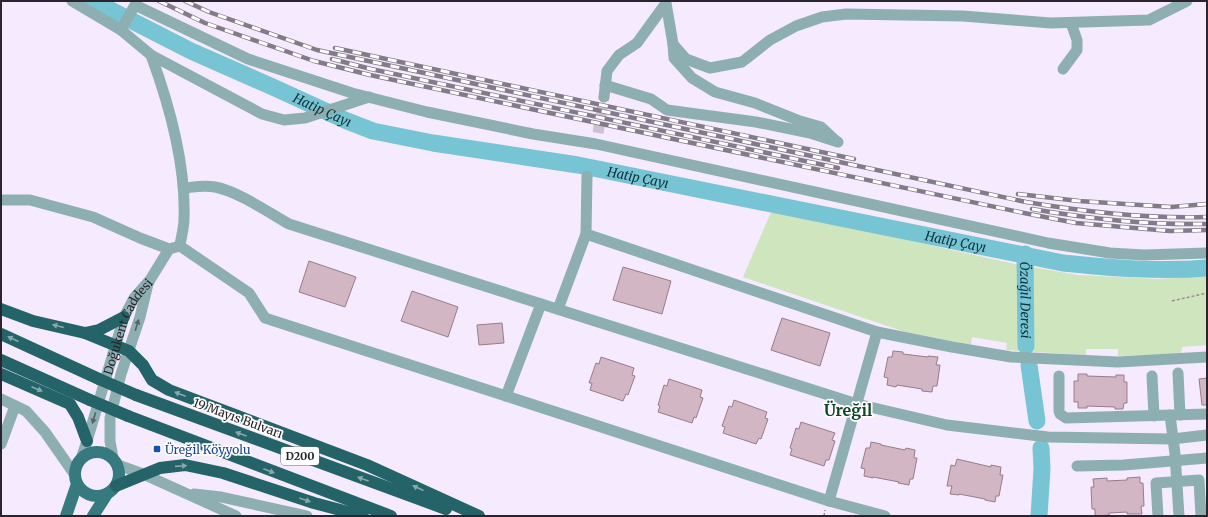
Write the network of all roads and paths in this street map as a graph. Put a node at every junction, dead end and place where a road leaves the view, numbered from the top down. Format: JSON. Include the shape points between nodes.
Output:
{"nodes":[{"id":1,"x":72,"y":1,"type":"edge"},
{"id":2,"x":1187,"y":1,"type":"edge"},
{"id":3,"x":667,"y":2,"type":"edge"},
{"id":4,"x":1071,"y":23,"type":"junction"},
{"id":5,"x":123,"y":26,"type":"junction"},
{"id":6,"x":673,"y":44,"type":"junction"},
{"id":7,"x":151,"y":54,"type":"junction"},
{"id":8,"x":1063,"y":69,"type":"dead end"},
{"id":9,"x":605,"y":84,"type":"junction"},
{"id":10,"x":369,"y":97,"type":"junction"},
{"id":11,"x":604,"y":97,"type":"tunnel mouth"},
{"id":12,"x":587,"y":176,"type":"dead end"},
{"id":13,"x":184,"y":188,"type":"junction"},
{"id":14,"x":1,"y":200,"type":"edge"},
{"id":15,"x":586,"y":234,"type":"junction"},
{"id":16,"x":174,"y":248,"type":"junction"},
{"id":17,"x":1207,"y":253,"type":"edge"},
{"id":18,"x":150,"y":280,"type":"junction"},
{"id":19,"x":1207,"y":293,"type":"edge"},
{"id":20,"x":1172,"y":301,"type":"dead end"},
{"id":21,"x":541,"y":304,"type":"junction"},
{"id":22,"x":1,"y":309,"type":"edge"},
{"id":23,"x":558,"y":309,"type":"junction"},
{"id":24,"x":124,"y":317,"type":"junction"},
{"id":25,"x":877,"y":332,"type":"junction"},
{"id":26,"x":85,"y":333,"type":"junction"},
{"id":27,"x":1,"y":334,"type":"edge"},
{"id":28,"x":115,"y":345,"type":"junction"},
{"id":29,"x":129,"y":352,"type":"junction"},
{"id":30,"x":1207,"y":357,"type":"edge"},
{"id":31,"x":1,"y":360,"type":"edge"},
{"id":32,"x":1178,"y":373,"type":"dead end"},
{"id":33,"x":1,"y":374,"type":"edge"},
{"id":34,"x":1059,"y":376,"type":"dead end"},
{"id":35,"x":1152,"y":376,"type":"dead end"},
{"id":36,"x":506,"y":396,"type":"junction"},
{"id":37,"x":1,"y":399,"type":"edge"},
{"id":38,"x":857,"y":404,"type":"junction"},
{"id":39,"x":15,"y":406,"type":"junction"},
{"id":40,"x":1207,"y":414,"type":"edge"},
{"id":41,"x":1175,"y":415,"type":"junction"},
{"id":42,"x":1154,"y":416,"type":"junction"},
{"id":43,"x":1207,"y":435,"type":"edge"},
{"id":44,"x":1172,"y":439,"type":"junction"},
{"id":45,"x":87,"y":441,"type":"junction"},
{"id":46,"x":1,"y":444,"type":"edge"},
{"id":47,"x":1207,"y":458,"type":"edge"},
{"id":48,"x":81,"y":459,"type":"junction"},
{"id":49,"x":115,"y":461,"type":"junction"},
{"id":50,"x":1175,"y":461,"type":"junction"},
{"id":51,"x":1077,"y":466,"type":"dead end"},
{"id":52,"x":143,"y":474,"type":"junction"},
{"id":53,"x":76,"y":480,"type":"junction"},
{"id":54,"x":1177,"y":482,"type":"junction"},
{"id":55,"x":112,"y":490,"type":"junction"},
{"id":56,"x":184,"y":492,"type":"junction"},
{"id":57,"x":829,"y":501,"type":"junction"},
{"id":58,"x":66,"y":516,"type":"edge"},
{"id":59,"x":93,"y":516,"type":"edge"},
{"id":60,"x":236,"y":516,"type":"edge"},
{"id":61,"x":307,"y":516,"type":"edge"},
{"id":62,"x":363,"y":516,"type":"edge"},
{"id":63,"x":391,"y":516,"type":"edge"},
{"id":64,"x":466,"y":516,"type":"edge"},
{"id":65,"x":479,"y":516,"type":"edge"},
{"id":66,"x":885,"y":516,"type":"edge"},
{"id":67,"x":1158,"y":516,"type":"edge"},
{"id":68,"x":1179,"y":516,"type":"edge"},
{"id":69,"x":1201,"y":516,"type":"edge"}],
"edges":[{"from":1,"to":5,"type":"street"},
{"from":2,"to":4,"type":"street","via":[[1149,20]]},
{"from":3,"to":6,"type":"street"},
{"from":3,"to":9,"type":"street","via":[[637,43],[619,55],[607,70]]},
{"from":4,"to":6,"type":"street","via":[[963,16],[846,14],[822,17],[796,26],[770,40],[742,62],[710,68],[686,59]]},
{"from":4,"to":8,"type":"street","via":[[1077,40],[1076,50]]},
{"from":5,"to":7,"type":"street"},
{"from":5,"to":10,"type":"street","via":[[135,5],[248,59]]},
{"from":6,"to":9,"type":"street","via":[[674,58],[692,78],[715,92],[821,127],[838,142],[810,133],[756,122],[667,110],[651,99]]},
{"from":7,"to":10,"type":"street","via":[[262,114],[284,120],[305,118]]},
{"from":7,"to":13,"type":"street","via":[[165,94]]},
{"from":9,"to":11,"type":"street"},
{"from":10,"to":17,"type":"street","via":[[533,134],[597,138],[1048,243],[1144,256]]},
{"from":12,"to":15,"type":"street"},
{"from":13,"to":16,"type":"street","via":[[184,220]]},
{"from":13,"to":21,"type":"street","via":[[201,186],[228,191],[289,224]]},
{"from":14,"to":16,"type":"street","via":[[30,200],[92,217],[140,238]]},
{"from":15,"to":23,"type":"street"},
{"from":15,"to":25,"type":"street"},
{"from":16,"to":18,"type":"street"},
{"from":16,"to":36,"type":"street","via":[[249,293],[265,318]]},
{"from":18,"to":24,"type":"street","name":"Doğukent Caddesi","via":[[134,298]]},
{"from":29,"to":18,"type":"street","name":"Doğukent Caddesi","one_way":true},
{"from":19,"to":20,"type":"path"},
{"from":21,"to":23,"type":"street"},
{"from":21,"to":36,"type":"street"},
{"from":26,"to":22,"type":"highway","one_way":true,"via":[[34,321]]},
{"from":23,"to":38,"type":"street"},
{"from":24,"to":26,"type":"highway","via":[[99,330]]},
{"from":24,"to":28,"type":"street","name":"Doğukent Caddesi"},
{"from":25,"to":30,"type":"street","via":[[1011,357],[1118,362]]},
{"from":25,"to":38,"type":"street"},
{"from":26,"to":28,"type":"highway"},
{"from":64,"to":27,"type":"highway","name":"19 Mayıs Bulvarı","number":"D200","one_way":true,"bridge":true,"via":[[136,395]]},
{"from":28,"to":29,"type":"highway"},
{"from":28,"to":45,"type":"street","name":"Doğukent Caddesi","one_way":true},
{"from":29,"to":49,"type":"street","name":"Doğukent Caddesi","via":[[110,418],[110,441]]},
{"from":65,"to":29,"type":"highway","one_way":true,"via":[[367,465],[169,390],[152,380],[143,365]]},
{"from":31,"to":63,"type":"highway","number":"D200","one_way":true,"bridge":true,"via":[[128,416]]},
{"from":32,"to":41,"type":"street"},
{"from":33,"to":45,"type":"highway","one_way":true,"via":[[70,404]]},
{"from":34,"to":42,"type":"street","via":[[1059,411],[1066,418]]},
{"from":35,"to":42,"type":"street"},
{"from":36,"to":57,"type":"street"},
{"from":37,"to":39,"type":"street"},
{"from":38,"to":44,"type":"street","via":[[947,425],[1048,437]]},
{"from":38,"to":57,"type":"street"},
{"from":39,"to":46,"type":"street"},
{"from":39,"to":53,"type":"street","via":[[26,411],[45,432]]},
{"from":40,"to":41,"type":"street"},
{"from":41,"to":42,"type":"street"},
{"from":41,"to":44,"type":"street"},
{"from":43,"to":44,"type":"street"},
{"from":44,"to":50,"type":"street"},
{"from":45,"to":48,"type":"street","name":"Doğukent Caddesi"},
{"from":47,"to":50,"type":"street"},
{"from":48,"to":49,"type":"main road","via":[[86,454],[100,452]]},
{"from":48,"to":53,"type":"main road","via":[[77,464]]},
{"from":49,"to":52,"type":"street"},
{"from":49,"to":55,"type":"main road","via":[[120,472],[119,480]]},
{"from":50,"to":51,"type":"street"},
{"from":50,"to":54,"type":"street"},
{"from":52,"to":55,"type":"highway"},
{"from":52,"to":56,"type":"street"},
{"from":52,"to":62,"type":"highway","one_way":true,"via":[[160,468],[186,465],[224,473],[314,504]]},
{"from":53,"to":55,"type":"main road","via":[[81,490],[94,496],[101,496]]},
{"from":53,"to":58,"type":"main road"},
{"from":54,"to":67,"type":"street","via":[[1156,483]]},
{"from":54,"to":68,"type":"street"},
{"from":54,"to":69,"type":"street","via":[[1198,480]]},
{"from":55,"to":59,"type":"main road"},
{"from":56,"to":60,"type":"street"},
{"from":56,"to":61,"type":"street","via":[[221,497]]},
{"from":57,"to":66,"type":"street"}]}
